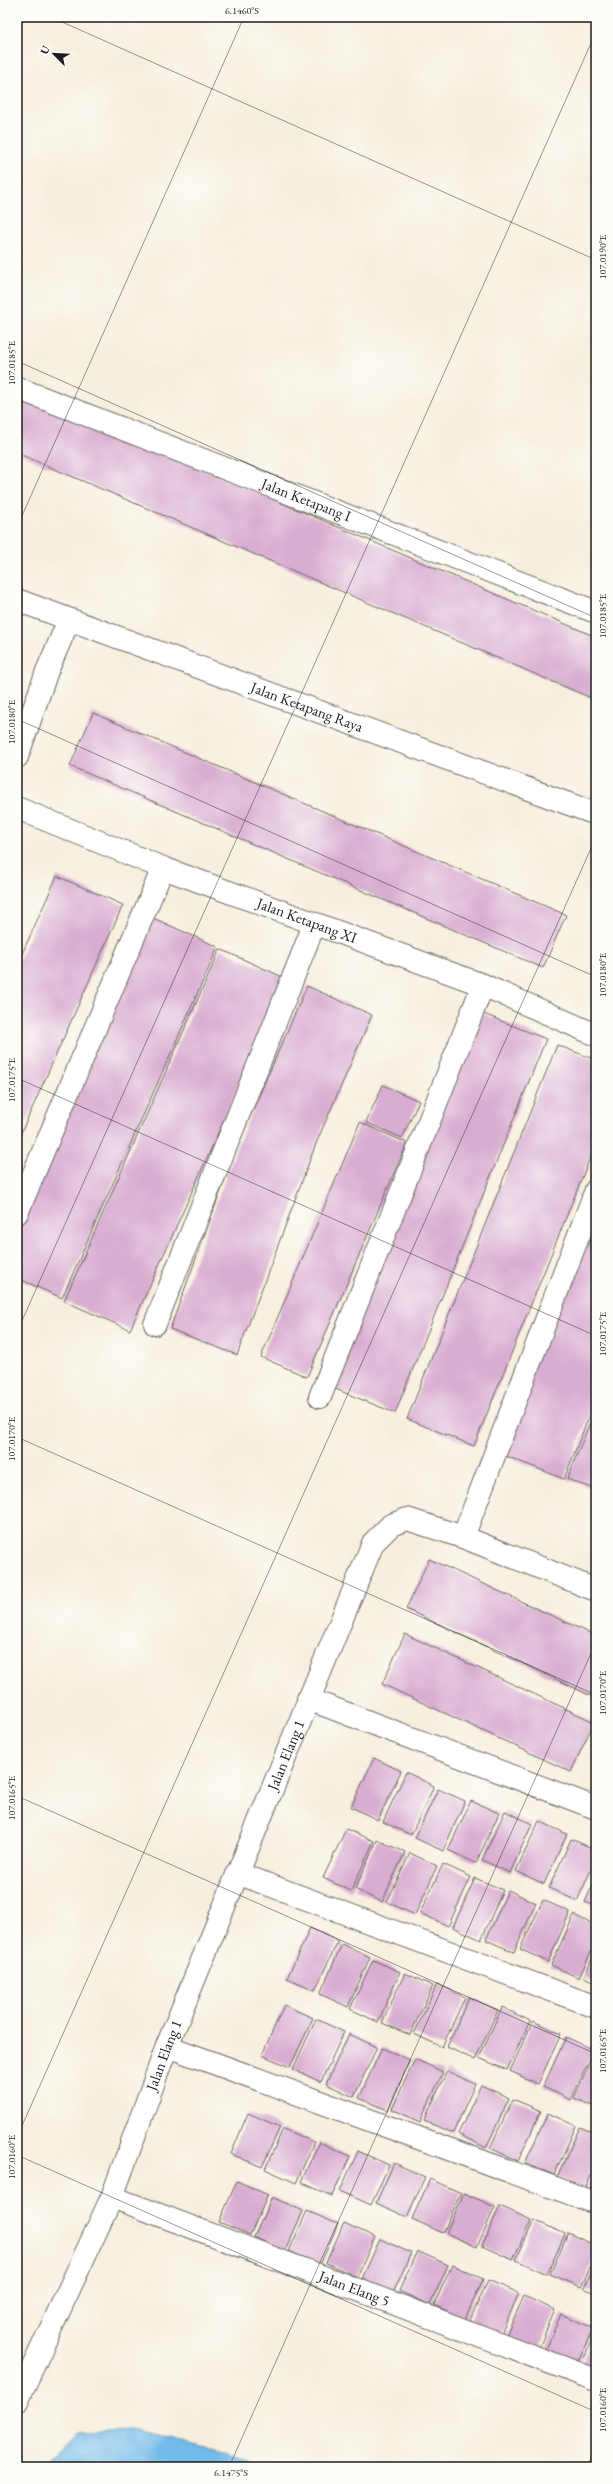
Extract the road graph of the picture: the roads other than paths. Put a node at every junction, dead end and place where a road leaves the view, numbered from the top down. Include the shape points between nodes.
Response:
1 (17, 388) edge
2 (17, 600) edge
3 (596, 612) edge
4 (69, 620) junction
5 (17, 757) edge
6 (17, 808) edge
7 (596, 814) edge
8 (163, 868) junction
9 (314, 925) junction
10 (483, 985) junction
11 (596, 1035) edge
12 (596, 1190) edge
13 (17, 1213) edge
14 (155, 1324) dead end
15 (320, 1397) dead end
16 (463, 1537) junction
17 (596, 1590) edge
18 (308, 1699) junction
19 (596, 1808) edge
20 (237, 1873) junction
21 (596, 2007) edge
22 (167, 2046) junction
23 (112, 2197) junction
24 (596, 2203) edge
25 (596, 2380) edge
26 (17, 2401) edge

1 - 3 street, Jalan Ketapang I
2 - 4 street, Jalan Ketapang Raya
4 - 5 street via 47,671
4 - 7 street, Jalan Ketapang Raya
6 - 8 street, Jalan Ketapang XI
8 - 9 street, Jalan Ketapang XI
8 - 13 street
9 - 10 street, Jalan Ketapang XI
9 - 14 street
10 - 11 street, Jalan Ketapang XI
10 - 15 street
12 - 16 street
16 - 17 street, Jalan Elang 1
16 - 18 street, Jalan Elang 1 via 407,1519 391,1525 373,1543
18 - 19 street
18 - 20 street, Jalan Elang 1
20 - 21 street
20 - 22 street, Jalan Elang 1
22 - 23 street, Jalan Elang 1
22 - 24 street
23 - 25 street, Jalan Elang 5
23 - 26 street, Jalan Elang 1

